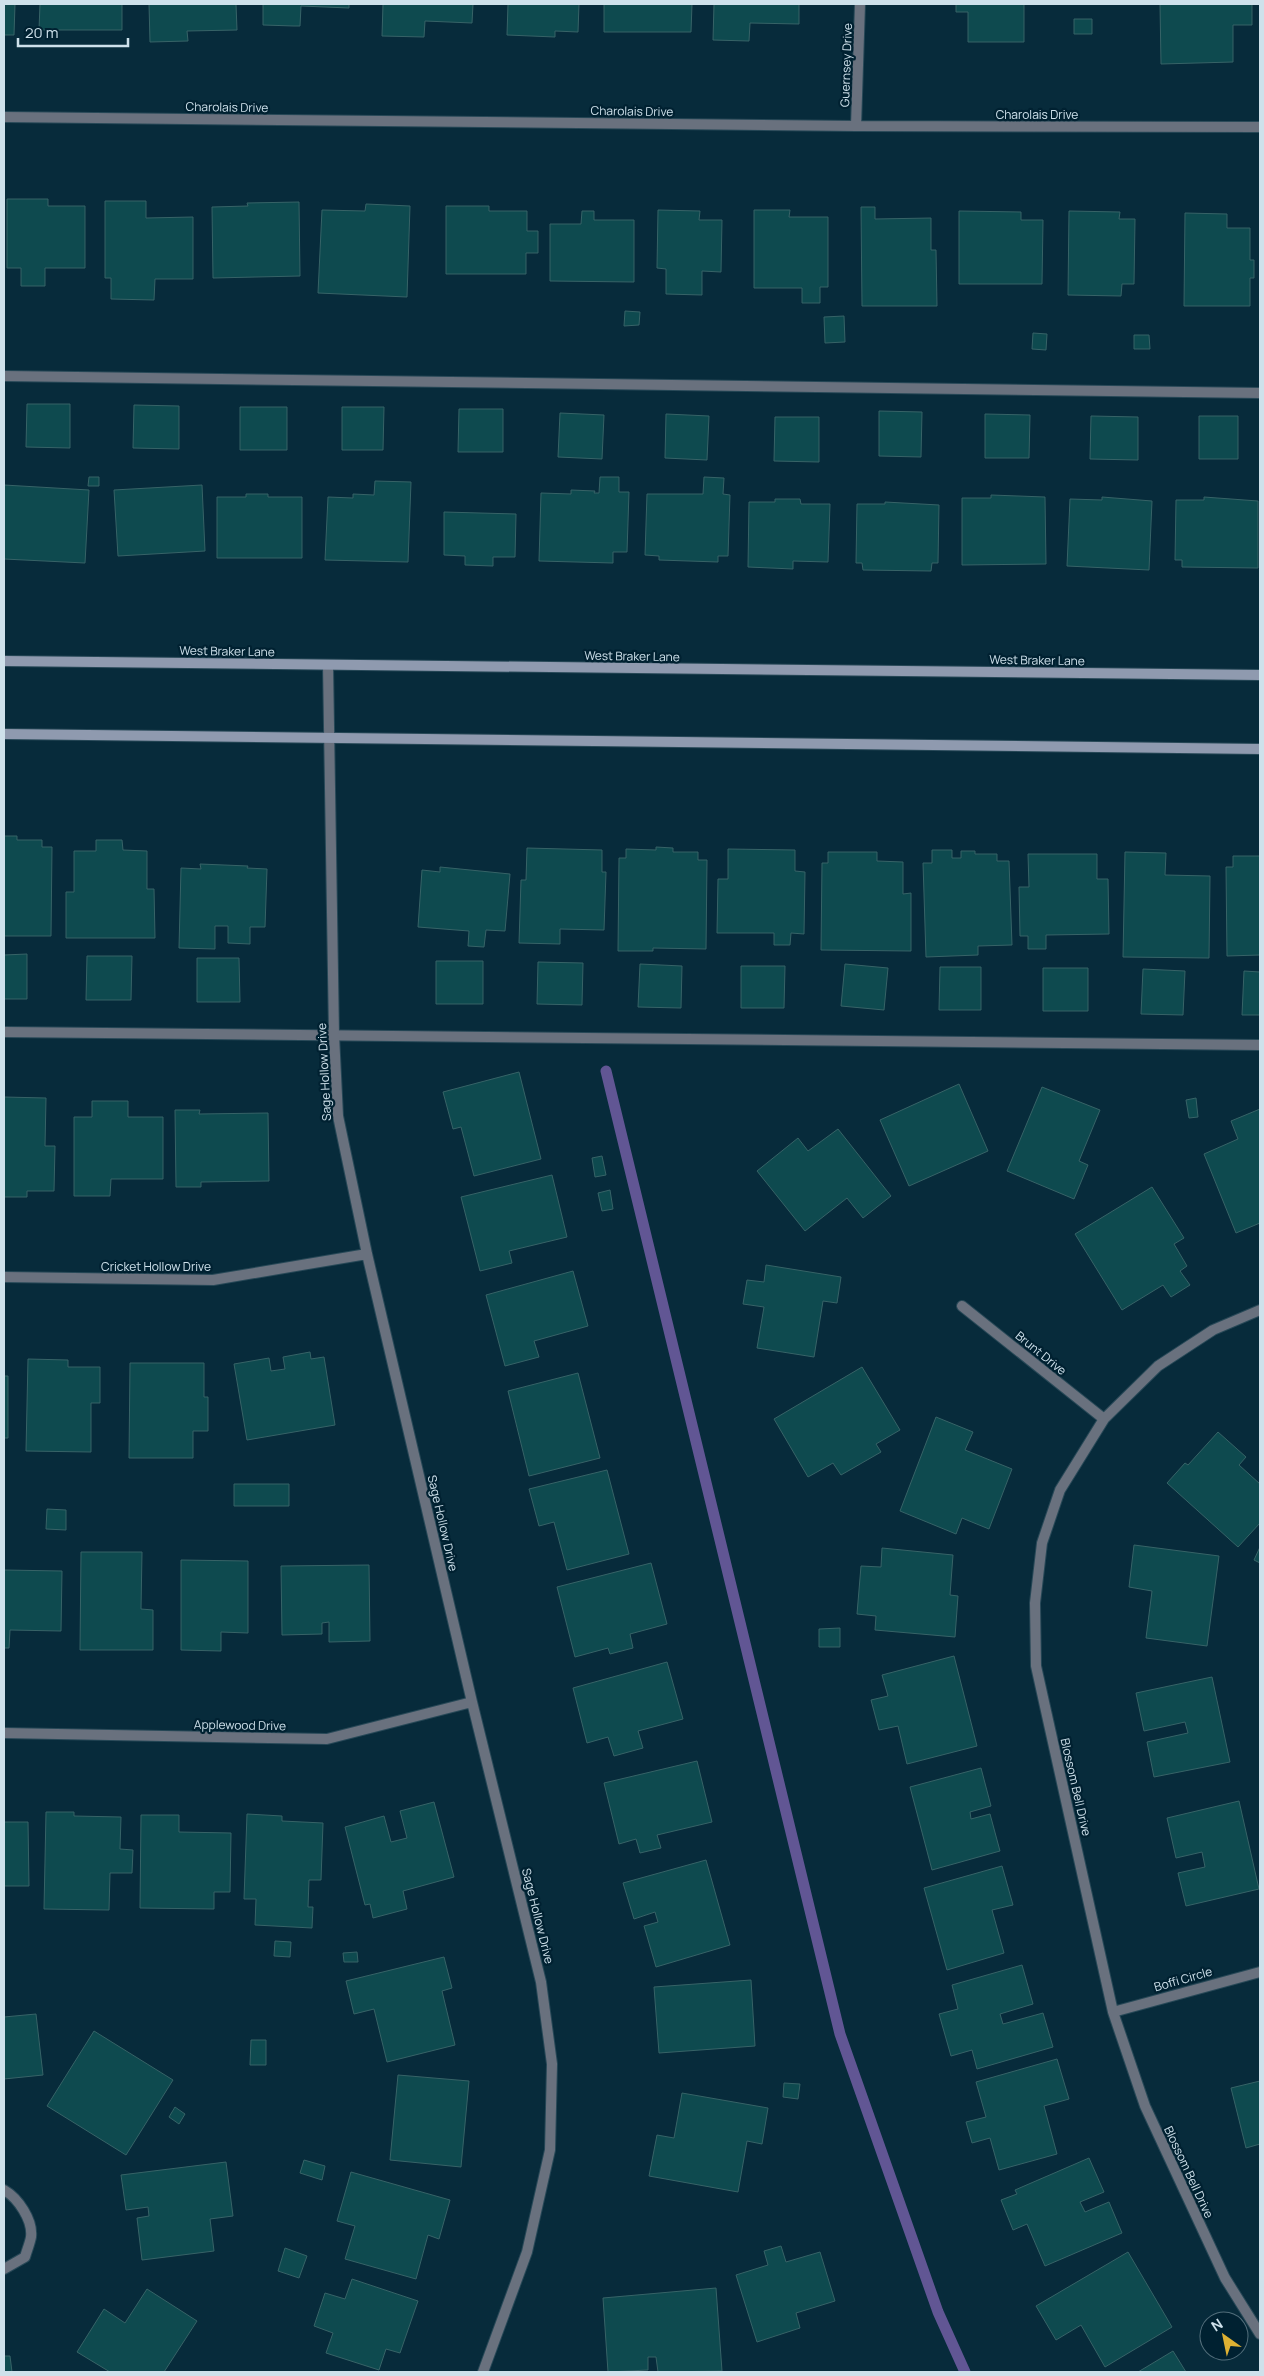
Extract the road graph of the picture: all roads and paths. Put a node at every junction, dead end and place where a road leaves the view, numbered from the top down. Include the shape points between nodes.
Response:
1 (860, 4) edge
2 (4, 117) edge
3 (856, 126) junction
4 (1260, 127) edge
5 (4, 376) edge
6 (1260, 393) edge
7 (4, 660) edge
8 (328, 665) junction
9 (1260, 675) edge
10 (4, 734) edge
11 (329, 737) junction
12 (1260, 748) edge
13 (4, 1032) edge
14 (334, 1035) junction
15 (1260, 1045) edge
16 (367, 1254) junction
17 (4, 1277) edge
18 (962, 1306) dead end
19 (1260, 1310) edge
20 (1104, 1419) junction
21 (472, 1702) junction
22 (4, 1734) edge
23 (1260, 1972) edge
24 (1113, 2012) junction
25 (4, 2190) edge
26 (4, 2269) edge
27 (1260, 2334) edge
28 (483, 2372) edge

1 - 3 street, Guernsey Drive
2 - 3 street, Charolais Drive
3 - 4 street, Charolais Drive
5 - 6 street
7 - 8 main road, West Braker Lane
8 - 9 main road, West Braker Lane
8 - 11 street, Sage Hollow Drive
10 - 11 main road
11 - 12 main road
11 - 14 street, Sage Hollow Drive
13 - 14 street
14 - 15 street
14 - 16 street, Sage Hollow Drive via 338,1116
16 - 17 street, Cricket Hollow Drive via 213,1280
16 - 21 street, Sage Hollow Drive
18 - 20 street, Brunt Drive
19 - 20 street, Blossom Bell Drive via 1214,1330 1158,1366
20 - 24 street, Blossom Bell Drive via 1060,1490 1042,1543 1035,1603 1036,1666
21 - 22 street, Applewood Drive via 327,1739
21 - 28 street, Sage Hollow Drive via 541,1982 552,2064 550,2150 528,2252
23 - 24 street, Boffi Circle
24 - 27 street, Blossom Bell Drive via 1145,2106 1225,2278
25 - 26 street via 12,2195 26,2214 31,2235 26,2256

